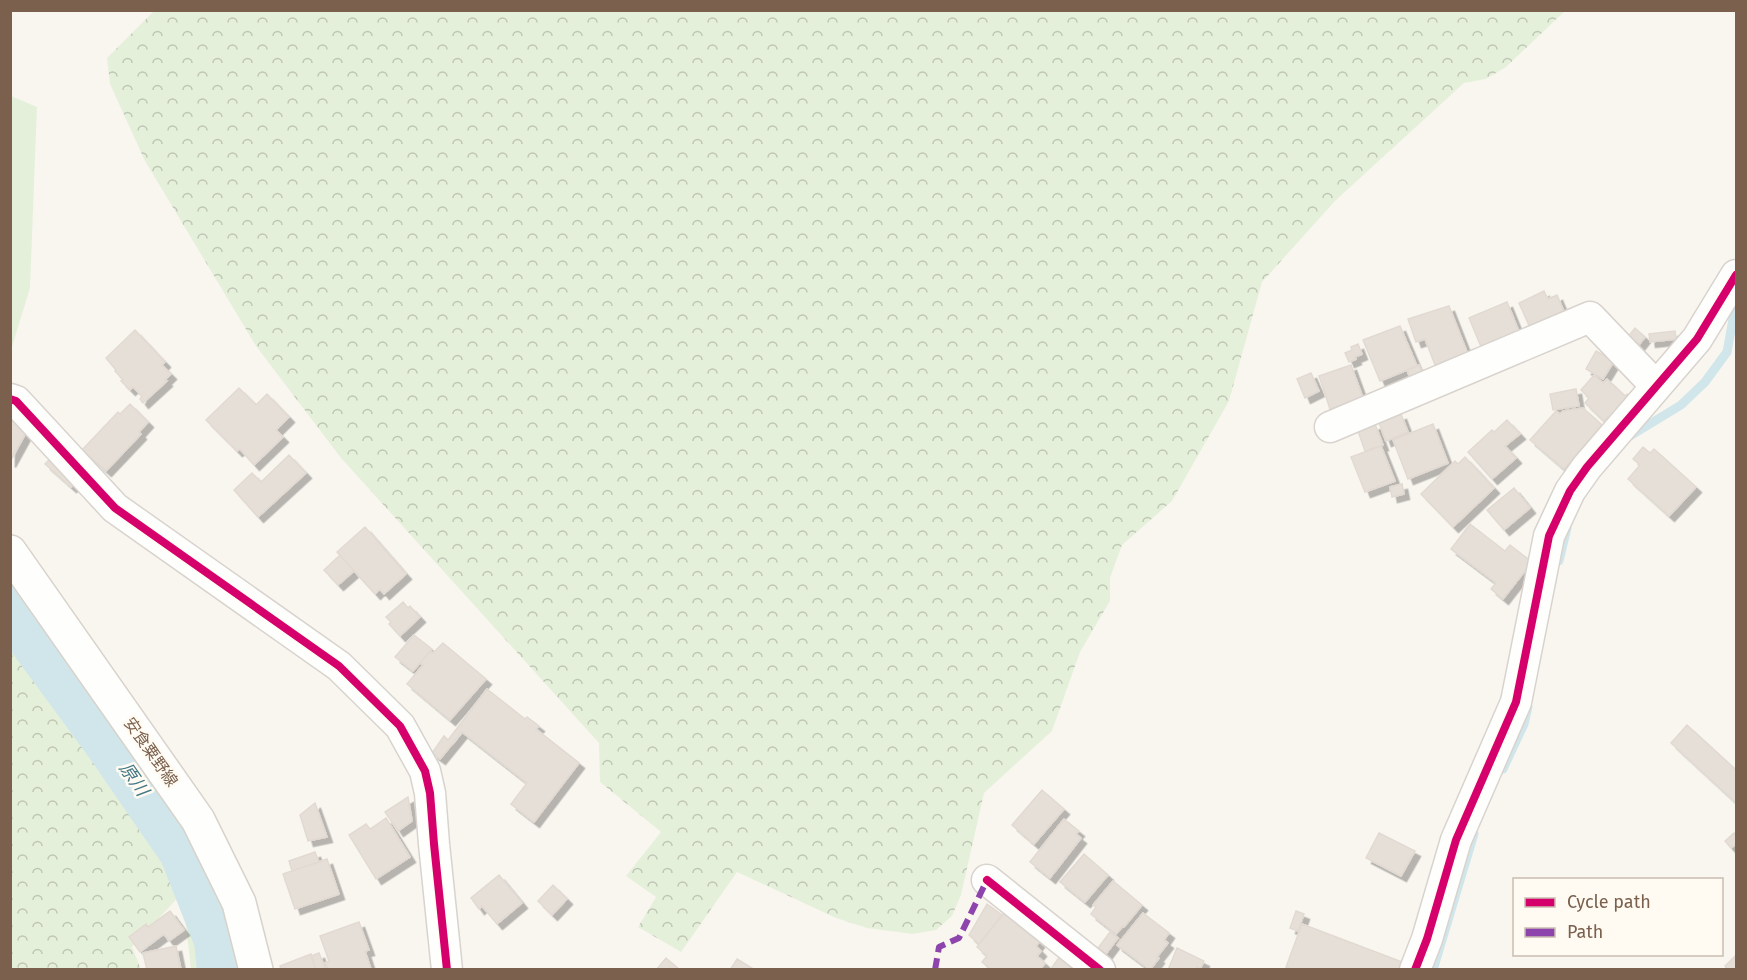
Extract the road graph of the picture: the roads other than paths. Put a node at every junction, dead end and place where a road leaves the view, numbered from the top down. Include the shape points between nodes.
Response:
1 (1737, 275) edge
2 (1656, 386) junction
3 (10, 399) edge
4 (1330, 427) dead end
5 (10, 552) edge
6 (987, 880) dead end
7 (256, 969) edge
8 (447, 969) edge
9 (1100, 969) edge
10 (1415, 969) edge

1 - 2 street via 1697,339
2 - 4 street via 1590,317
2 - 10 street via 1587,467 1570,491 1549,536 1516,702 1455,840
3 - 8 street via 115,508 339,666 400,726 425,771 430,793
5 - 7 main road, 安食粟野線 via 198,820 239,903
6 - 9 street

